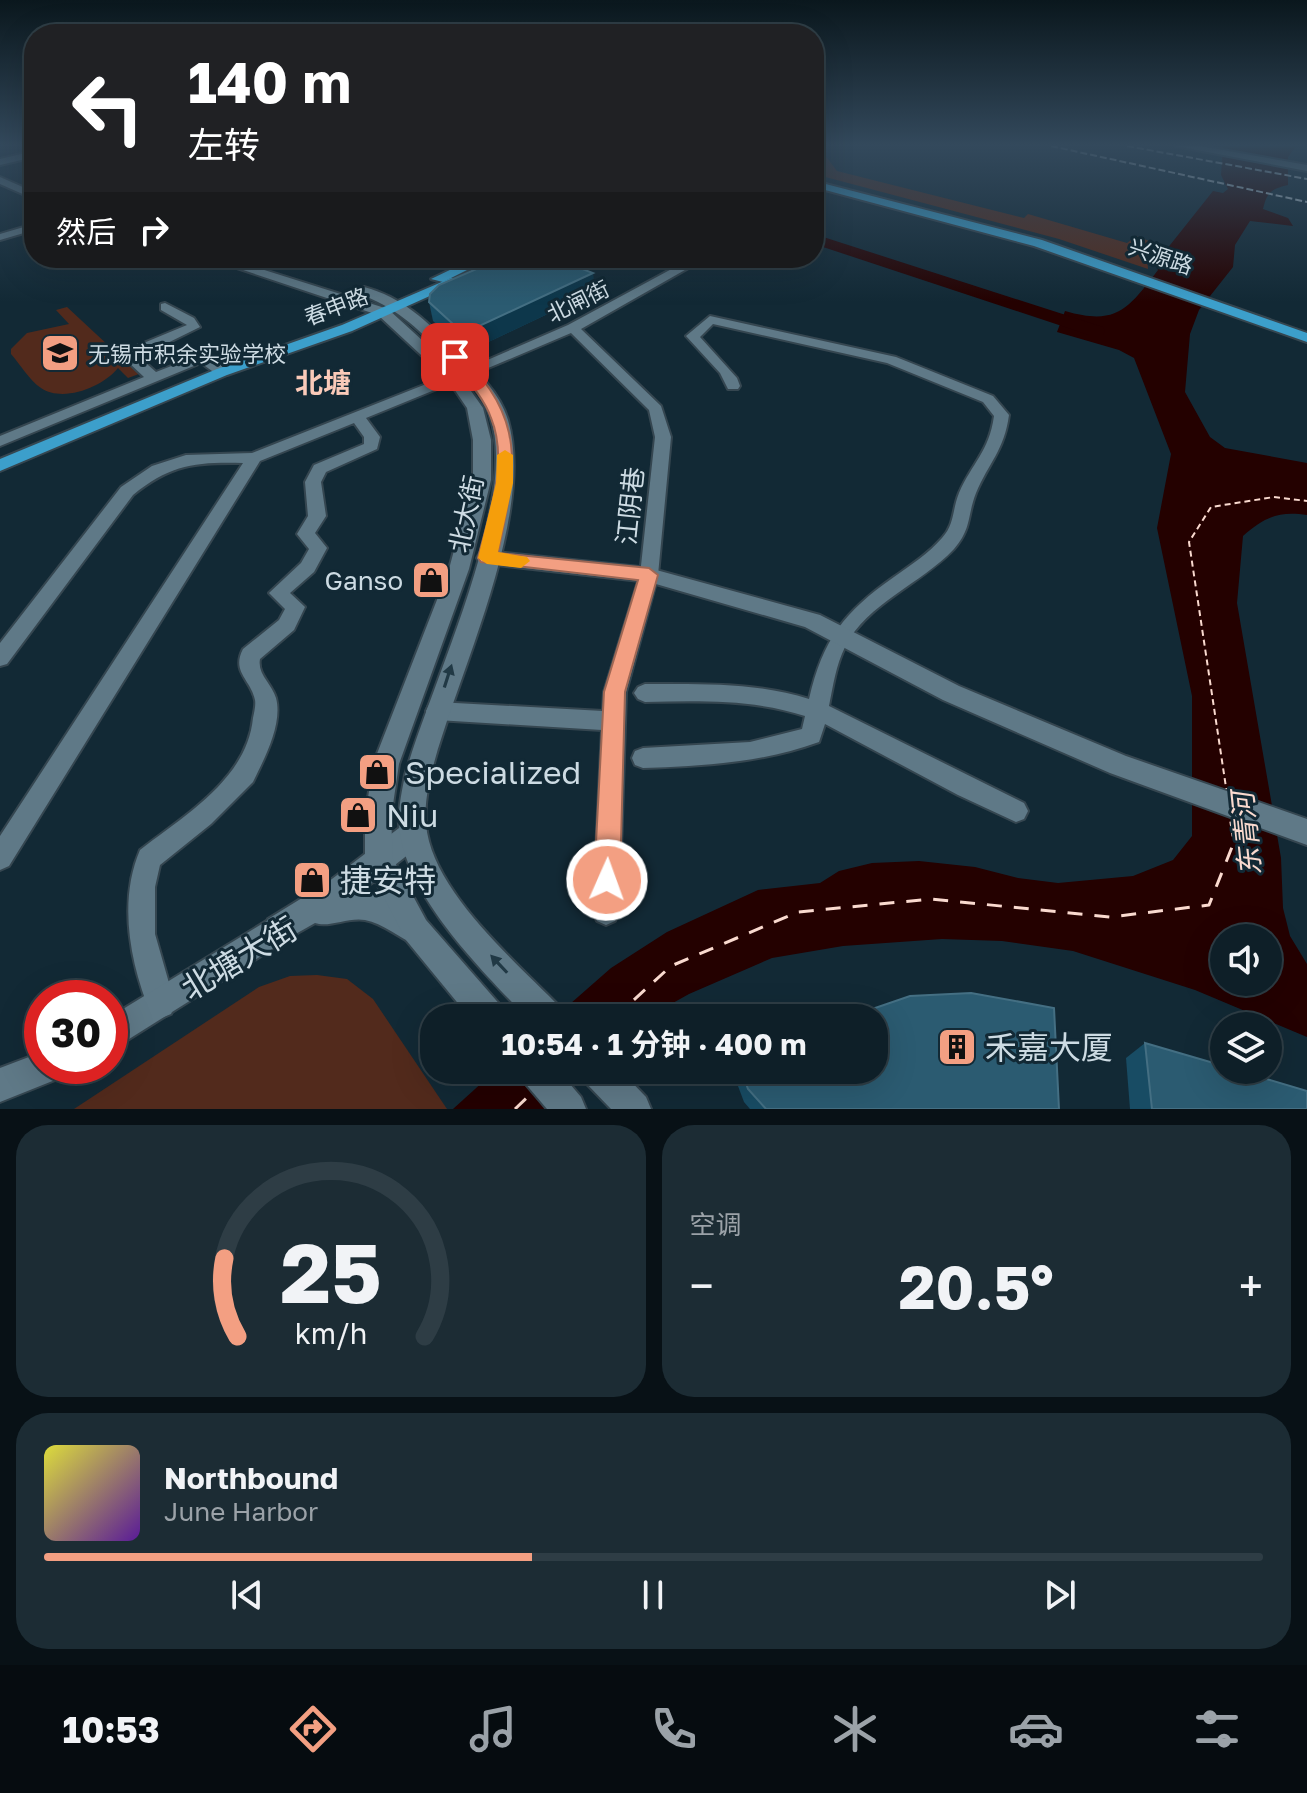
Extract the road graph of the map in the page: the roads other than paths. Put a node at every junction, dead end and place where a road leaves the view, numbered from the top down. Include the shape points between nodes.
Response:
1 (869, 198) edge
2 (24, 230) edge
3 (0, 237) edge
4 (249, 268) edge
5 (282, 268) edge
6 (475, 268) edge
7 (682, 268) edge
8 (387, 306) junction
9 (165, 307) dead end
10 (1242, 311) junction
11 (1307, 327) edge
12 (573, 328) junction
13 (1307, 338) edge
14 (217, 368) junction
15 (461, 374) junction
16 (154, 378) junction
17 (733, 386) dead end
18 (358, 417) junction
19 (0, 441) edge
20 (0, 456) edge
21 (254, 458) junction
22 (0, 466) edge
23 (487, 558) junction
24 (649, 575) junction
25 (841, 636) junction
26 (0, 658) edge
27 (645, 693) dead end
28 (437, 711) junction
29 (818, 711) junction
30 (612, 721) junction
31 (643, 758) dead end
32 (1016, 811) dead end
33 (1307, 832) edge
34 (413, 834) junction
35 (0, 858) edge
36 (379, 861) junction
37 (606, 912) dead end
38 (278, 929) junction
39 (416, 930) junction
40 (161, 1004) junction
41 (479, 1004) edge
42 (536, 1004) edge
43 (128, 1024) edge
44 (24, 1076) edge
45 (548, 1084) edge
46 (610, 1084) edge
47 (0, 1085) edge
48 (569, 1109) edge
49 (634, 1109) edge

1 - 10 main road, 兴源路 via 983,227
2 - 3 street
4 - 8 main road
5 - 8 main road, 北大街
6 - 8 main road, 春申路
7 - 12 street, 北闸街
8 - 14 main road, 春申路
8 - 15 main road, 北大街
8 - 22 main road, 春申路
9 - 16 street via 194,327 131,357
10 - 11 main road
10 - 13 main road
12 - 15 street, 北闸街
12 - 24 street, 江阴巷 via 656,409 663,437
14 - 16 street via 202,358
14 - 20 main road, 春申路
15 - 18 street, 北闸街
15 - 23 main road, 北大街 via 499,417 505,444 504,483
15 - 36 main road, 北大街 via 482,440 482,480 459,569 386,764 378,818
16 - 19 street
17 - 25 street via 729,372 693,336 710,320 891,360 988,399 1002,415 992,459 967,493 959,532 884,590
18 - 21 street, 北闸街
18 - 40 street via 372,446 320,469 313,482 317,516 306,534 318,548 308,567 278,593 295,607 287,625 250,655 248,667 266,700 263,733 245,775 149,858 142,887 142,934
21 - 26 street via 177,459 142,478
21 - 35 street
23 - 24 main road
28 -> 23 main road, 北大街
24 - 25 main road via 812,621
24 - 30 street, 江阴巷 via 615,692
25 - 29 street
25 - 33 main road via 951,693 1119,765
27 - 29 street via 759,697
28 - 30 street
28 - 34 main road, 北大街 via 416,780
29 - 31 street via 811,735 787,745
29 - 32 street
30 - 37 street, 江阴巷
34 - 36 main road
42 -> 34 main road, 北大街 via 448,909
36 - 38 main road
36 - 39 main road, 北大街
38 - 39 main road, 北塘大街 via 345,902 374,905
38 - 40 main road, 北塘大街
39 - 41 main road
40 - 43 main road, 北塘大街
44 - 47 main road
45 - 48 main road
46 - 49 main road

